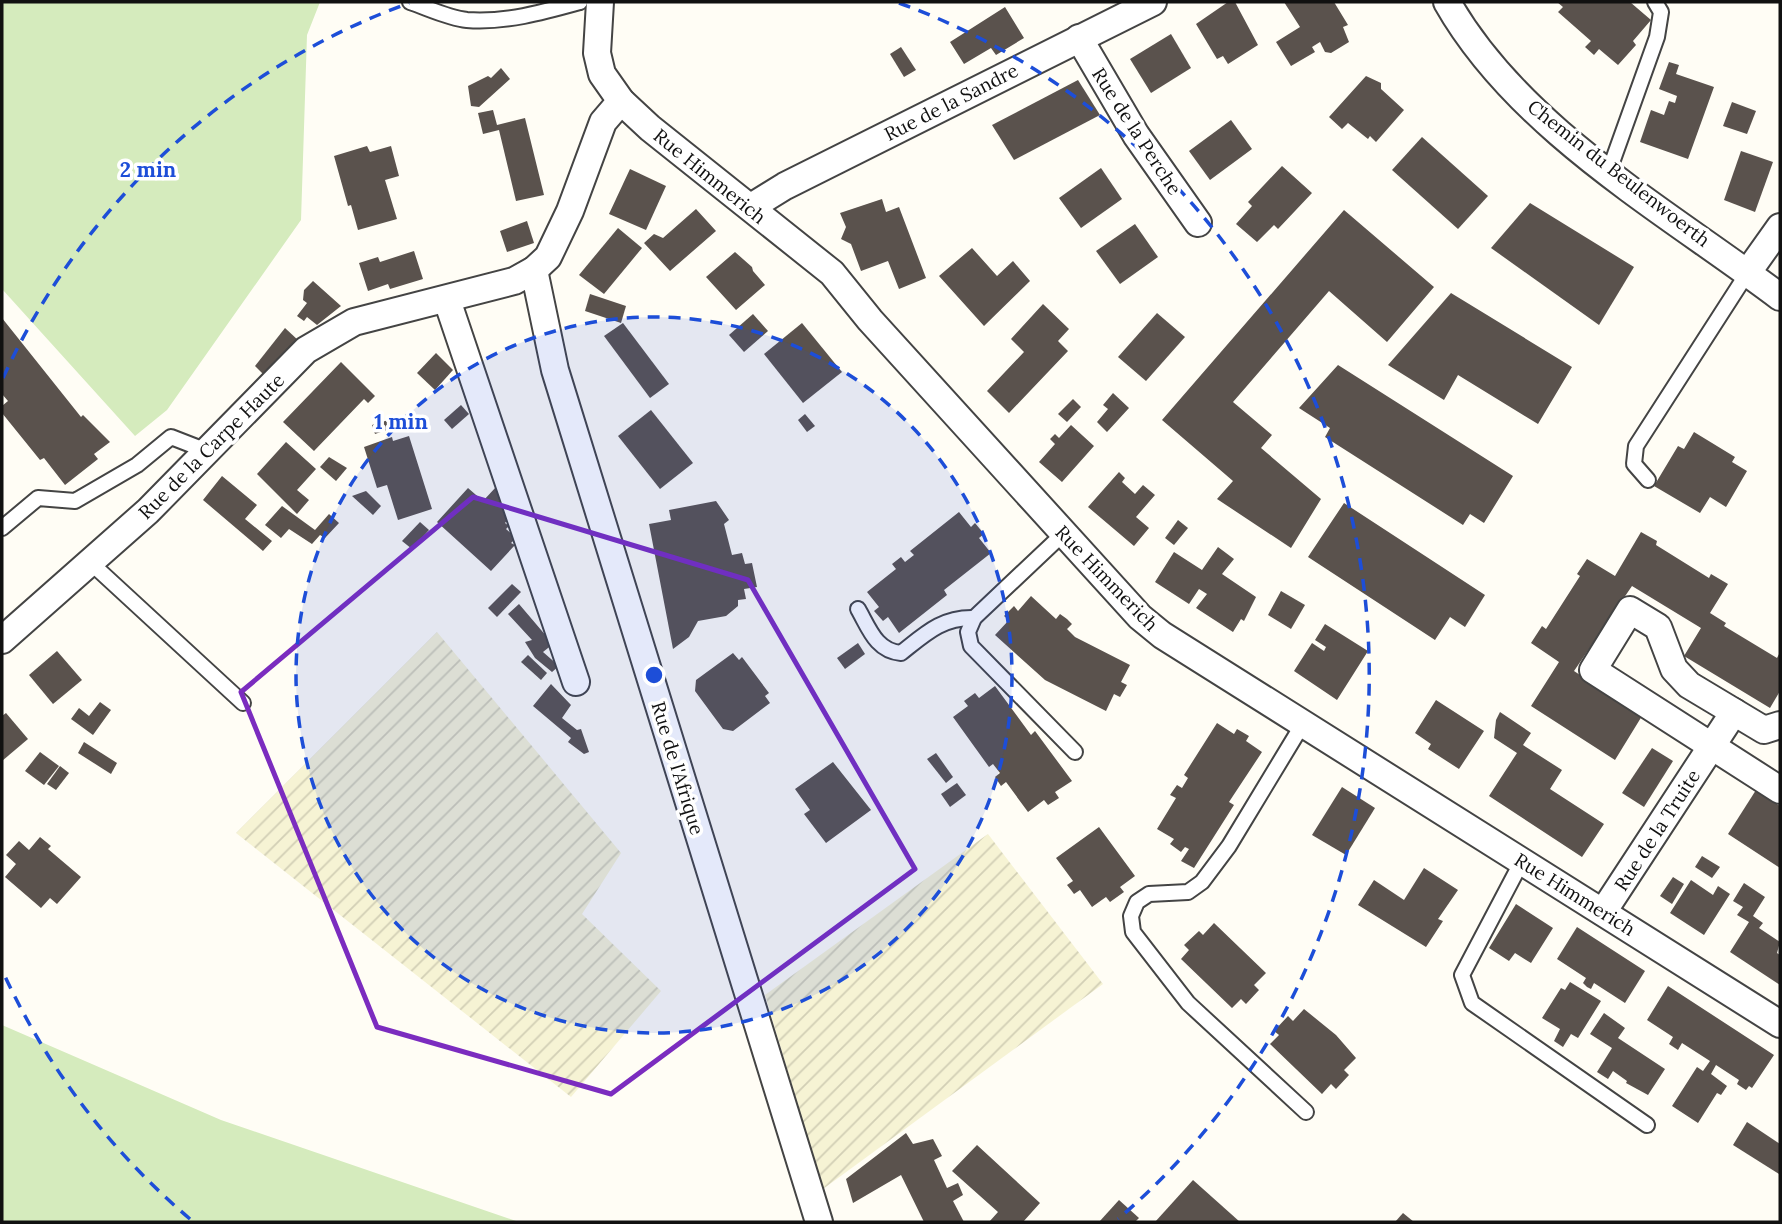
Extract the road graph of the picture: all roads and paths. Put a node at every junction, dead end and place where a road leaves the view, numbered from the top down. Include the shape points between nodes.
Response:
1 (410, 2) edge
2 (580, 2) edge
3 (600, 2) edge
4 (1153, 2) edge
5 (1447, 2) edge
6 (1655, 2) edge
7 (1079, 38) junction
8 (621, 101) junction
9 (1609, 171) junction
10 (751, 207) junction
11 (1198, 223) dead end
12 (1780, 227) edge
13 (534, 270) junction
14 (1748, 272) junction
15 (1780, 297) edge
16 (447, 300) junction
17 (206, 452) junction
18 (1648, 480) dead end
19 (2, 528) edge
20 (1064, 533) junction
21 (90, 562) junction
22 (858, 609) dead end
23 (974, 618) junction
24 (2, 640) edge
25 (576, 682) dead end
26 (243, 703) dead end
27 (1734, 712) junction
28 (1304, 722) junction
29 (1780, 725) edge
30 (1711, 748) junction
31 (1075, 752) dead end
32 (1780, 790) edge
33 (1522, 860) junction
34 (1603, 912) junction
35 (1780, 1024) edge
36 (1306, 1112) dead end
37 (1647, 1125) dead end
38 (819, 1222) edge

1 - 2 lane via 465,20 539,13
3 - 8 street via 597,53 602,74
4 - 7 street, Rue de la Sandre
5 - 9 street, Chemin du Beulenwoerth via 1472,41 1510,85
6 - 9 lane via 1661,12 1657,37
7 - 10 street, Rue de la Sandre
7 - 11 street, Rue de la Perche via 1136,135
8 - 10 street, Rue Himmerich
8 - 13 street, Rue de la Carpe Haute via 603,122 548,257
9 - 14 street, Chemin du Beulenwoerth
10 - 20 street, Rue Himmerich via 832,273
12 - 14 street
13 - 16 street, Rue de la Carpe Haute via 514,281
13 - 38 street, Rue de l'Afrique via 555,370
14 - 15 street, Chemin du Beulenwoerth
14 - 18 lane via 1636,446 1634,464
16 - 17 street, Rue de la Carpe Haute via 354,322 306,350
16 - 25 street
17 - 19 lane via 171,437 138,465 75,501 38,498
17 - 21 street, Rue de la Carpe Haute
20 - 23 lane
20 - 28 street, Rue Himmerich via 1162,635
21 - 24 street, Rue de la Carpe Haute
21 - 26 lane
22 - 23 lane via 876,641 888,652 901,653 933,627 955,618
23 - 31 lane via 968,632 971,646
27 - 29 street, Rue de la Truite via 1765,730
27 - 30 street, Rue de la Truite
27 - 30 street, Rue de la Truite via 1689,685 1674,669 1658,627 1630,610 1593,670
28 - 33 street, Rue Himmerich
28 - 36 lane via 1202,882 1188,892 1149,894 1137,902 1132,916 1133,932 1188,1003
30 - 32 street, Rue de la Truite
30 - 34 street, Rue de la Truite
33 - 34 street, Rue Himmerich
33 - 37 lane via 1462,975 1472,1003
34 - 35 street, Rue Himmerich

